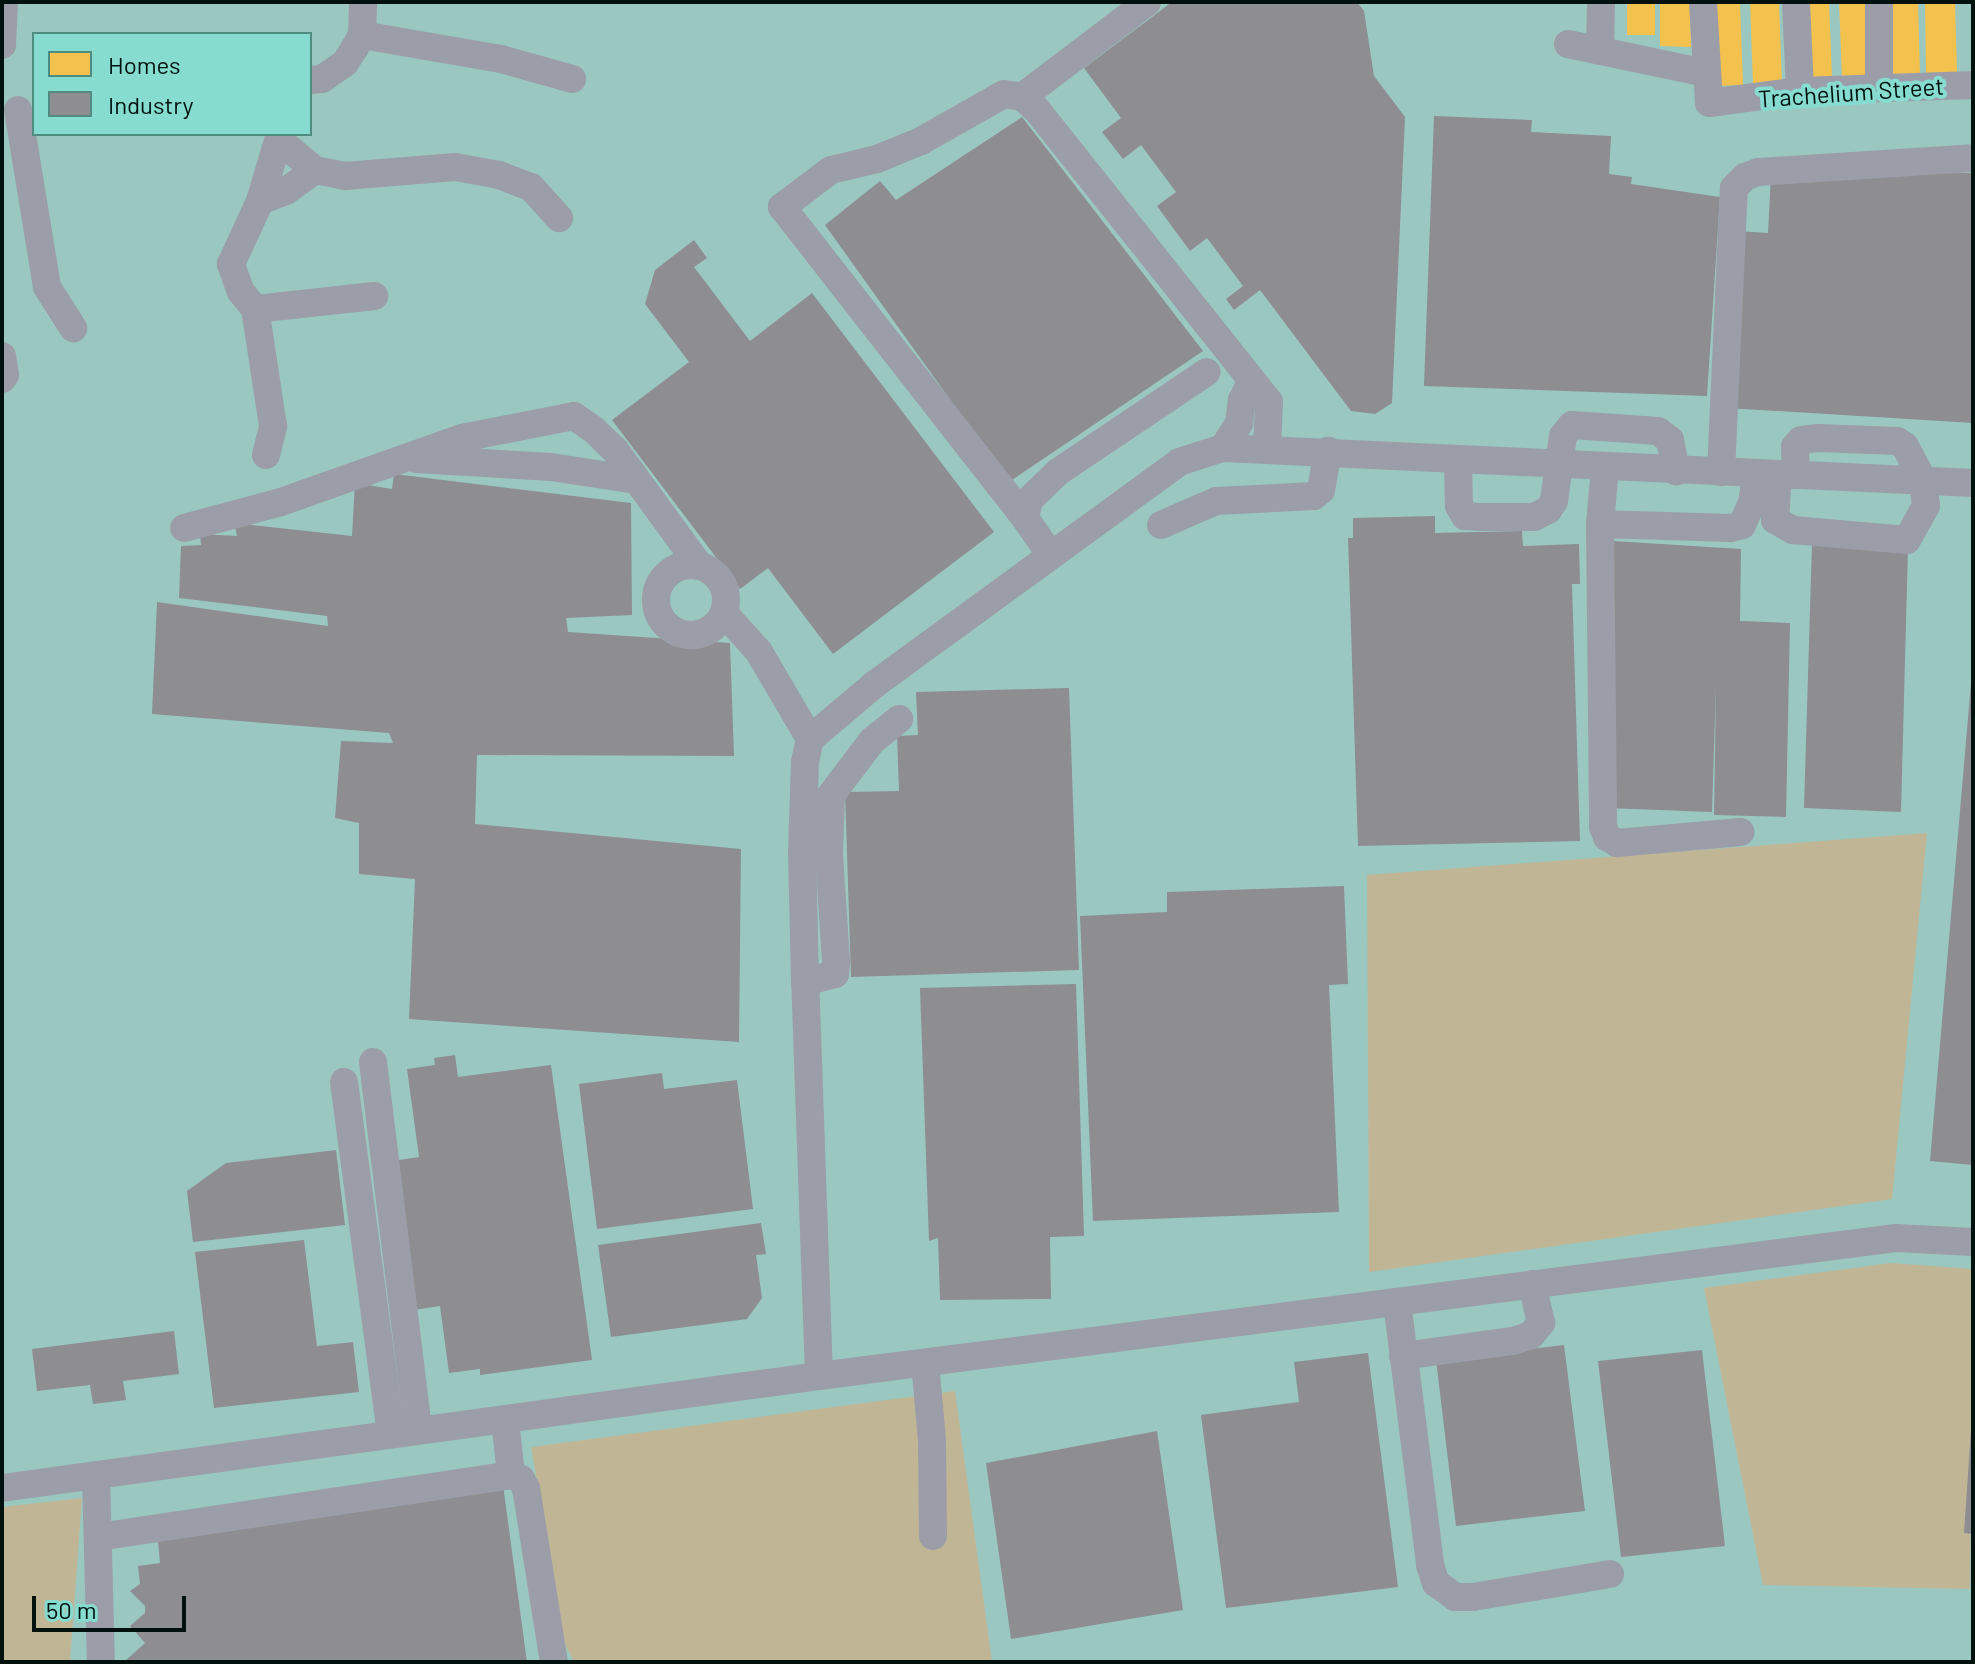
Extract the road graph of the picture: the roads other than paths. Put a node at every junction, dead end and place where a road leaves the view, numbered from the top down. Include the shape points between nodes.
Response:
1 (4, 2) edge
2 (363, 2) edge
3 (1147, 2) edge
4 (1601, 2) edge
5 (1703, 2) edge
6 (1796, 2) edge
7 (1879, 2) edge
8 (362, 35) junction
9 (1568, 44) dead end
10 (2, 45) edge
11 (1600, 51) junction
12 (1706, 73) junction
13 (572, 79) dead end
14 (312, 80) edge
15 (1973, 85) edge
16 (1879, 86) junction
17 (1800, 91) junction
18 (1022, 97) junction
19 (18, 110) edge
20 (280, 138) edge
21 (1973, 158) edge
22 (315, 170) junction
23 (260, 201) junction
24 (559, 218) dead end
25 (374, 296) dead end
26 (255, 309) junction
27 (73, 328) dead end
28 (2, 356) edge
29 (1207, 372) dead end
30 (2, 379) edge
31 (1251, 382) junction
32 (1267, 447) junction
33 (1223, 448) junction
34 (1328, 451) junction
35 (266, 455) dead end
36 (400, 458) junction
37 (1458, 460) junction
38 (1557, 465) junction
39 (1605, 467) junction
40 (1676, 471) junction
41 (1721, 472) junction
42 (1777, 474) junction
43 (636, 480) junction
44 (1923, 480) junction
45 (1973, 483) edge
46 (1025, 518) junction
47 (1600, 524) junction
48 (1161, 525) dead end
49 (184, 528) dead end
50 (1050, 554) junction
51 (699, 565) junction
52 (724, 613) junction
53 (899, 719) dead end
54 (810, 739) junction
55 (1741, 832) dead end
56 (805, 982) junction
57 (373, 1062) dead end
58 (344, 1082) dead end
59 (1973, 1242) edge
60 (1532, 1284) junction
61 (1397, 1302) junction
62 (1403, 1356) junction
63 (925, 1363) junction
64 (819, 1376) junction
65 (505, 1419) junction
66 (404, 1432) junction
67 (96, 1475) junction
68 (511, 1475) junction
69 (2, 1488) edge
70 (933, 1536) dead end
71 (98, 1537) junction
72 (1610, 1574) dead end
73 (101, 1662) edge
74 (554, 1662) edge

1 - 10 street
2 - 8 street
3 - 18 street
4 - 11 street
5 - 12 street
6 - 17 street
7 - 16 street
8 - 13 street via 501,59
8 - 14 street via 345,63
9 - 11 street
11 - 12 street
12 - 17 street, Trachelium Street via 1709,103
15 - 16 street, Trachelium Street
16 - 17 street, Trachelium Street
18 - 31 street
18 - 46 street via 1004,94 921,141 831,170 782,207
19 - 27 street via 47,287
20 - 22 street
20 - 23 street
21 - 41 street via 1758,172 1734,188
22 - 23 street via 286,191
22 - 24 street via 345,176 455,167 499,175 531,187
23 - 26 street via 231,264 241,292
25 - 26 street
26 - 35 street via 273,426
28 - 30 street
29 - 46 street via 1058,472 1029,500
31 - 32 street via 1269,402
31 - 33 street via 1239,423
32 - 33 street
32 - 34 street
33 - 50 street via 1179,462
34 - 37 street
34 - 48 street via 1321,490 1314,496 1216,501
36 - 43 street via 551,467
36 - 43 street via 462,438 574,416 615,450
36 - 49 street via 281,502
37 - 38 street
37 - 38 street via 1459,506 1465,516 1481,517 1534,517 1548,510 1557,487
38 - 39 street
38 - 40 street via 1563,436 1572,425 1645,429 1670,440
39 - 40 street
39 - 47 street
40 - 41 street
41 - 42 street
42 - 44 street
42 - 44 street via 1801,440 1897,441
42 - 44 street via 1775,520 1784,528 1907,540 1926,506
42 - 47 street via 1752,503 1742,525
43 - 51 street
44 - 45 street
46 - 50 street
47 - 55 street via 1607,837 1617,843
50 - 54 street
51 - 52 street via 722,583
51 - 52 street via 679,566 663,578 656,596 660,616 674,630 693,635 712,628
52 - 54 street via 759,652
53 - 56 street via 872,741 831,795 835,974
54 - 56 street via 802,852
56 - 64 street
57 - 66 street
58 - 66 street
59 - 60 street via 1896,1238
60 - 61 street
60 - 62 street via 1541,1323 1531,1335
61 - 62 street
61 - 63 street
62 - 72 street via 1436,1583 1455,1597 1473,1597
63 - 64 street
63 - 70 street
64 - 65 street
65 - 66 street
65 - 68 street
66 - 67 street
67 - 69 street
67 - 71 street
68 - 71 street
68 - 74 street via 526,1488
71 - 73 street

